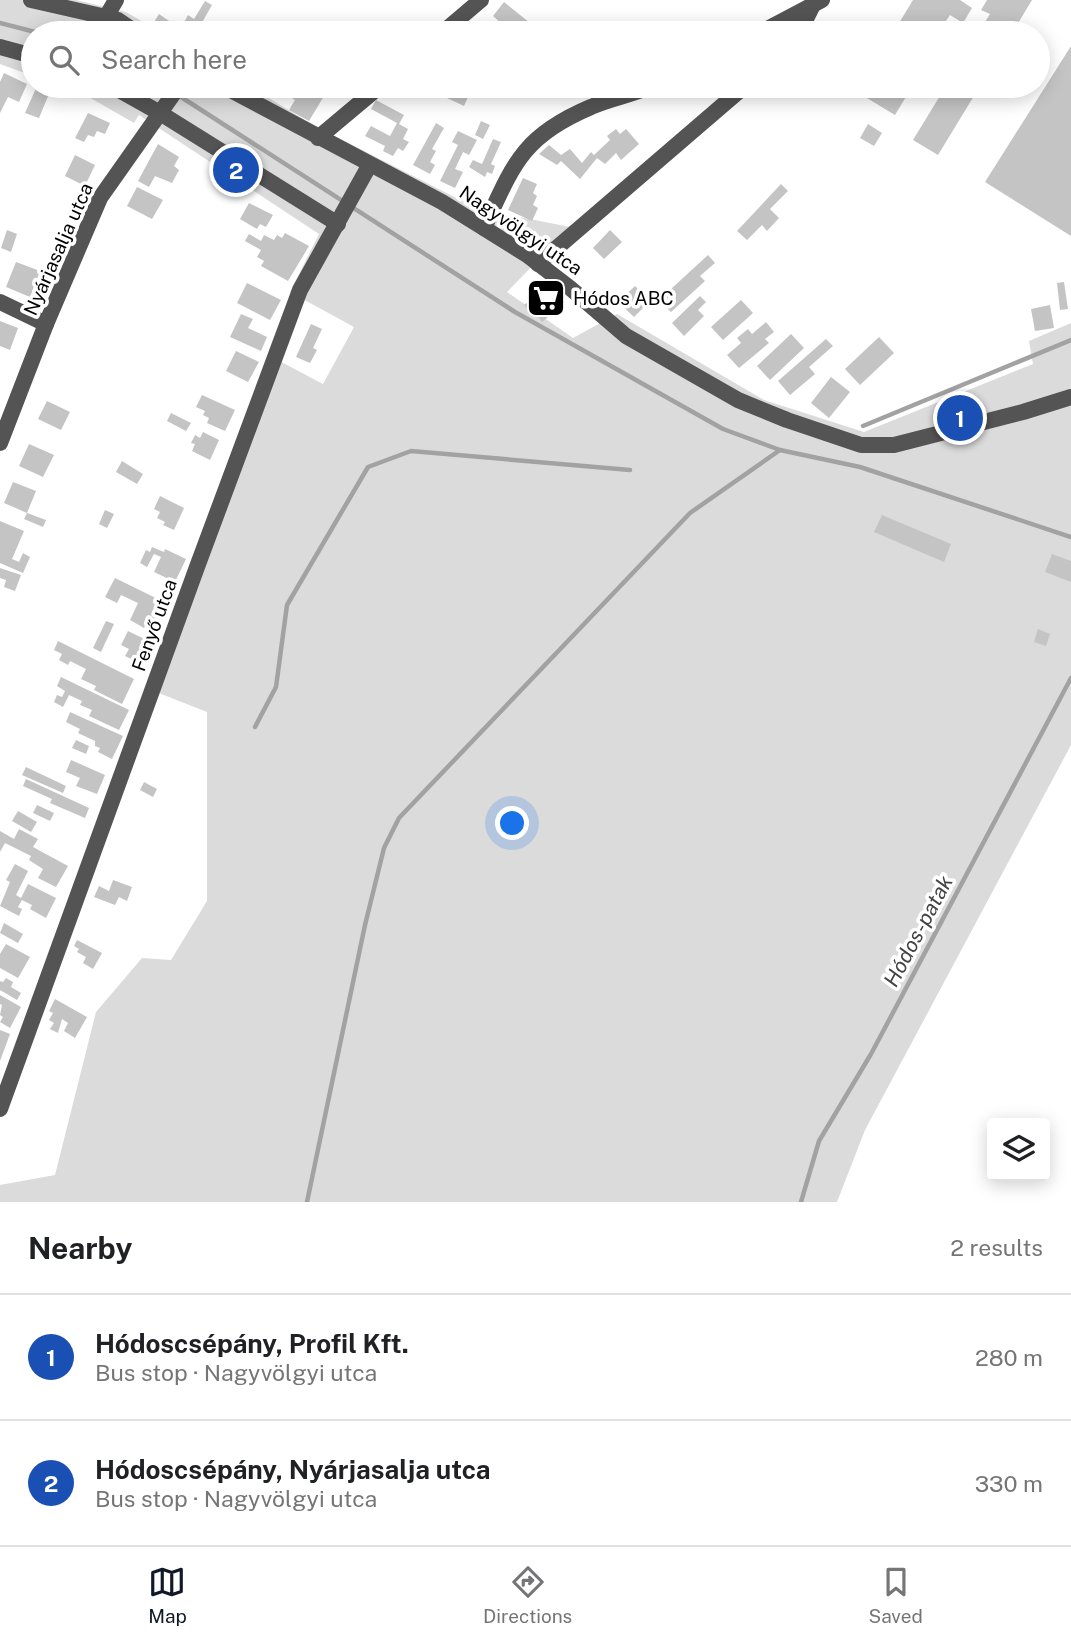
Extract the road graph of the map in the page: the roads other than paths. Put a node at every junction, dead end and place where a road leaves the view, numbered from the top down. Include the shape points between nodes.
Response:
1 (31, 0) edge
2 (116, 0) edge
3 (481, 0) edge
4 (818, 3) edge
5 (106, 17) junction
6 (120, 21) edge
7 (456, 21) edge
8 (783, 21) edge
9 (807, 21) edge
10 (0, 47) edge
11 (21, 53) edge
12 (245, 98) edge
13 (366, 98) edge
14 (617, 98) edge
15 (732, 98) edge
16 (169, 99) edge
17 (318, 138) junction
18 (369, 166) junction
19 (346, 211) junction
20 (484, 228) junction
21 (538, 264) junction
22 (0, 302) edge
23 (46, 324) junction
24 (1071, 397) edge
25 (0, 443) edge
26 (0, 1109) edge

1 - 5 street
2 - 5 street
3 - 7 street
4 - 8 street
4 - 9 street
5 - 6 street
10 - 11 street
12 - 17 street, Nagyvölgyi utca
13 - 17 street
14 - 20 street via 546,130 510,171
15 - 21 street
16 - 19 street
16 - 23 street, Nyárjasalja utca via 100,198
17 - 18 street, Nagyvölgyi utca
18 - 19 street, Fenyő utca
18 - 20 street, Nagyvölgyi utca
19 - 26 street, Fenyő utca via 300,290
20 - 21 street, Nagyvölgyi utca
21 - 24 street, Nagyvölgyi utca via 626,336 690,374 750,405 861,445 894,445
22 - 23 street
23 - 25 street, Nyárjasalja utca

